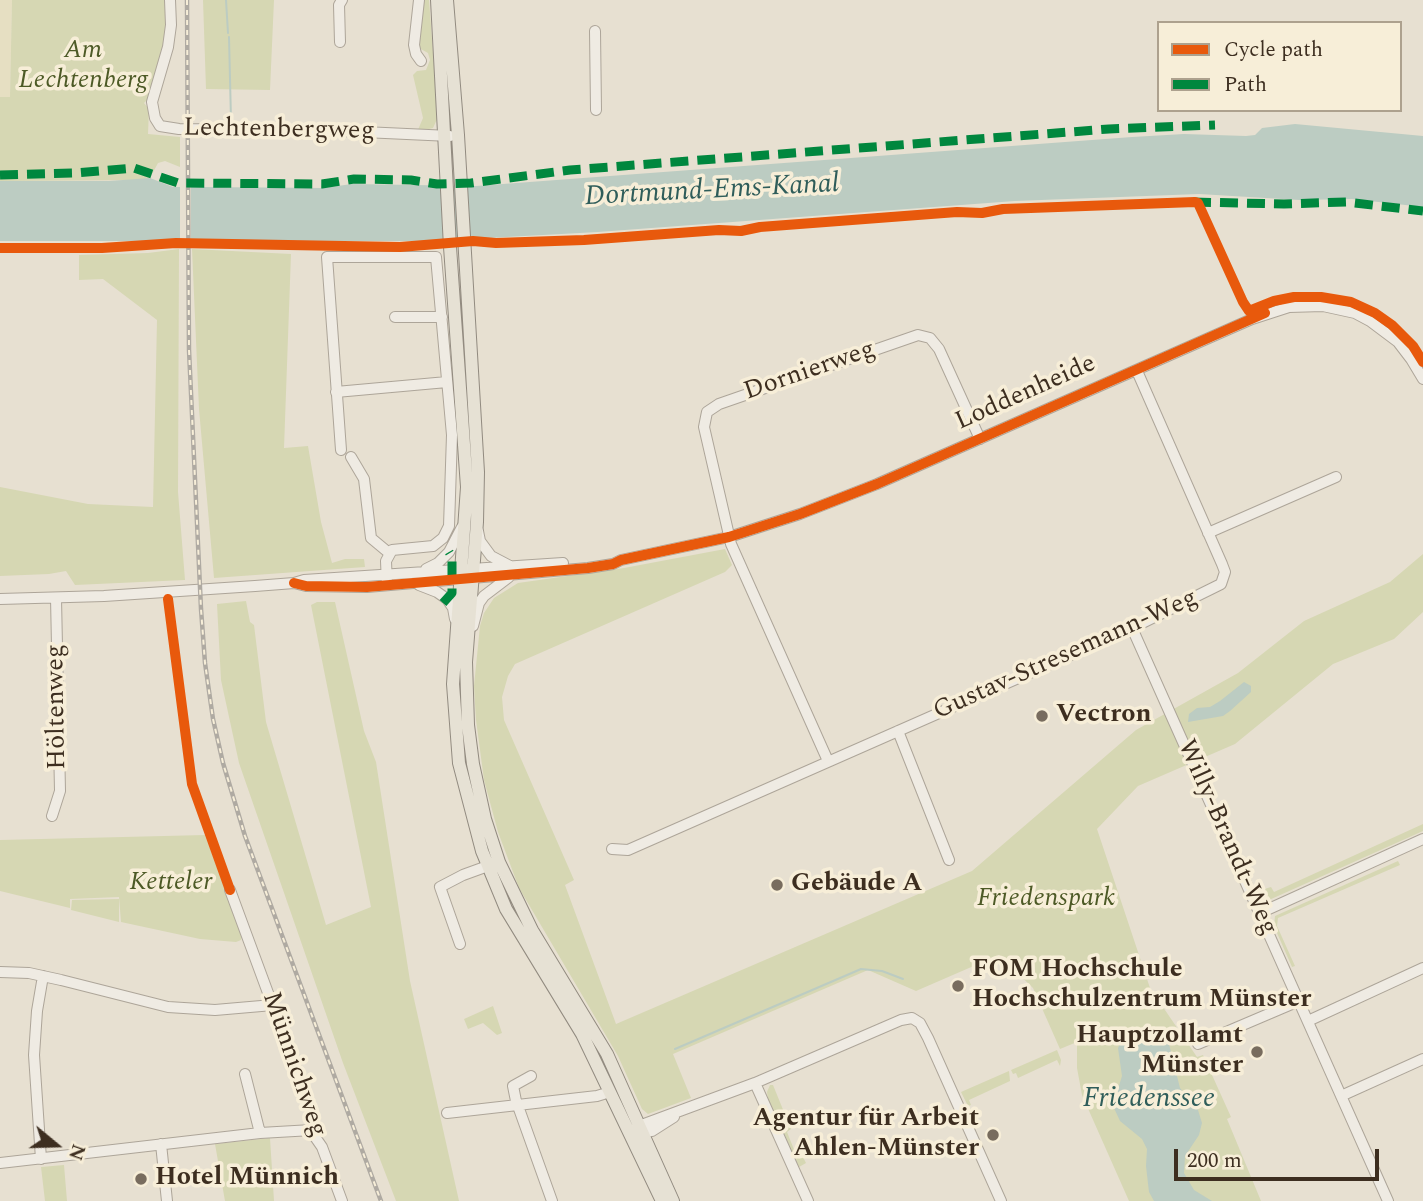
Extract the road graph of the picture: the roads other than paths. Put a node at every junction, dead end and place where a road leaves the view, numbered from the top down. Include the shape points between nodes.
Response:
1 (170, 0) edge
2 (342, 0) edge
3 (419, 0) edge
4 (437, 0) edge
5 (447, 0) edge
6 (595, 31) dead end
7 (340, 42) dead end
8 (421, 61) dead end
9 (596, 110) dead end
10 (458, 135) junction
11 (445, 136) junction
12 (395, 317) dead end
13 (442, 317) junction
14 (1137, 371) junction
15 (1423, 379) edge
16 (447, 382) junction
17 (336, 392) junction
18 (979, 439) junction
19 (341, 450) dead end
20 (351, 457) dead end
21 (1336, 477) dead end
22 (466, 512) junction
23 (477, 522) junction
24 (1208, 533) junction
25 (729, 537) junction
26 (389, 553) junction
27 (512, 571) junction
28 (466, 574) junction
29 (415, 578) junction
30 (387, 580) junction
31 (56, 598) junction
32 (0, 599) edge
33 (456, 622) junction
34 (1132, 628) junction
35 (466, 662) junction
36 (898, 731) junction
37 (828, 761) junction
38 (52, 816) dead end
39 (1423, 839) edge
40 (612, 849) dead end
41 (949, 860) dead end
42 (493, 864) junction
43 (230, 890) dead end
44 (1260, 913) junction
45 (460, 944) dead end
46 (1423, 968) edge
47 (0, 972) edge
48 (43, 976) junction
49 (1299, 1001) junction
50 (273, 1005) junction
51 (1308, 1021) junction
52 (1198, 1044) dead end
53 (1423, 1059) edge
54 (245, 1074) dead end
55 (531, 1076) dead end
56 (755, 1083) junction
57 (610, 1092) junction
58 (1341, 1096) junction
59 (518, 1106) junction
60 (447, 1113) dead end
61 (312, 1130) junction
62 (638, 1132) junction
63 (260, 1133) junction
64 (161, 1144) junction
65 (41, 1159) junction
66 (0, 1163) edge
67 (167, 1201) edge
68 (341, 1201) edge
69 (551, 1201) edge
70 (662, 1201) edge
71 (673, 1201) edge
72 (808, 1201) edge
73 (1002, 1201) edge
74 (1388, 1201) edge

1 - 11 street, Lechtenbergweg via 171,25 152,102 160,126
2 - 7 street
3 - 8 street via 414,45
4 - 11 main road
5 - 10 main road
6 - 9 street
10 - 11 street
10 - 23 main road via 477,443
11 - 22 main road
12 - 13 street
13 - 16 street
13 - 17 street via 436,257 327,257
14 - 15 street, Loddenheide via 1265,313 1312,305 1341,309 1378,326 1406,351
14 - 18 street, Loddenheide
14 - 24 street, Gustav-Stresemann-Weg
16 - 17 street
16 - 26 street via 452,445 447,530 433,546 398,548
17 - 19 street
18 - 25 street, Loddenheide via 800,514
18 - 25 street, Dornierweg via 939,349 930,338 918,335 719,404 708,412 704,426
20 - 26 street via 364,479 371,538
21 - 24 street
22 - 28 main road
22 - 29 street via 449,552
23 - 27 street via 482,545
23 - 28 main road
24 - 34 street, Gustav-Stresemann-Weg via 1225,572 1221,584
25 - 27 street, Loddenheide via 588,568
25 - 37 street
26 - 30 street
27 - 28 street, Loddenheide
27 - 35 street via 479,603
28 - 29 street
28 - 33 main road
28 - 35 main road
29 - 30 street
29 - 33 street via 447,599
30 - 31 street
31 - 32 street
31 - 38 street, Höltenweg via 60,791
33 - 42 main road via 453,684 459,763 473,821
34 - 36 street, Gustav-Stresemann-Weg
34 - 44 street, Willy-Brandt-Weg
35 - 42 main road via 470,744
36 - 37 street, Gustav-Stresemann-Weg
36 - 41 street
37 - 40 street, Gustav-Stresemann-Weg via 628,850
39 - 44 street
42 - 45 street via 440,887
42 - 57 main road via 506,909 582,1034
42 - 62 main road via 596,1032
43 - 50 street, Münnichweg
44 - 49 street, Willy-Brandt-Weg
46 - 51 street
47 - 48 street
48 - 50 street via 168,1007 215,1010
48 - 65 street via 34,1055
49 - 51 street, Willy-Brandt-Weg
49 - 52 street
50 - 61 street, Münnichweg via 312,1112
51 - 58 street, Willy-Brandt-Weg
53 - 58 street
54 - 63 street
55 - 59 street via 513,1086
56 - 62 street
56 - 72 street
56 - 73 street via 901,1020 915,1019 928,1038
57 - 59 street
57 - 62 main road
58 - 74 street, Willy-Brandt-Weg
59 - 60 street
59 - 69 street
61 - 63 street
61 - 68 street, Münnichweg
62 - 70 main road
62 - 71 main road
63 - 64 street
64 - 65 street
64 - 67 street
65 - 66 street

